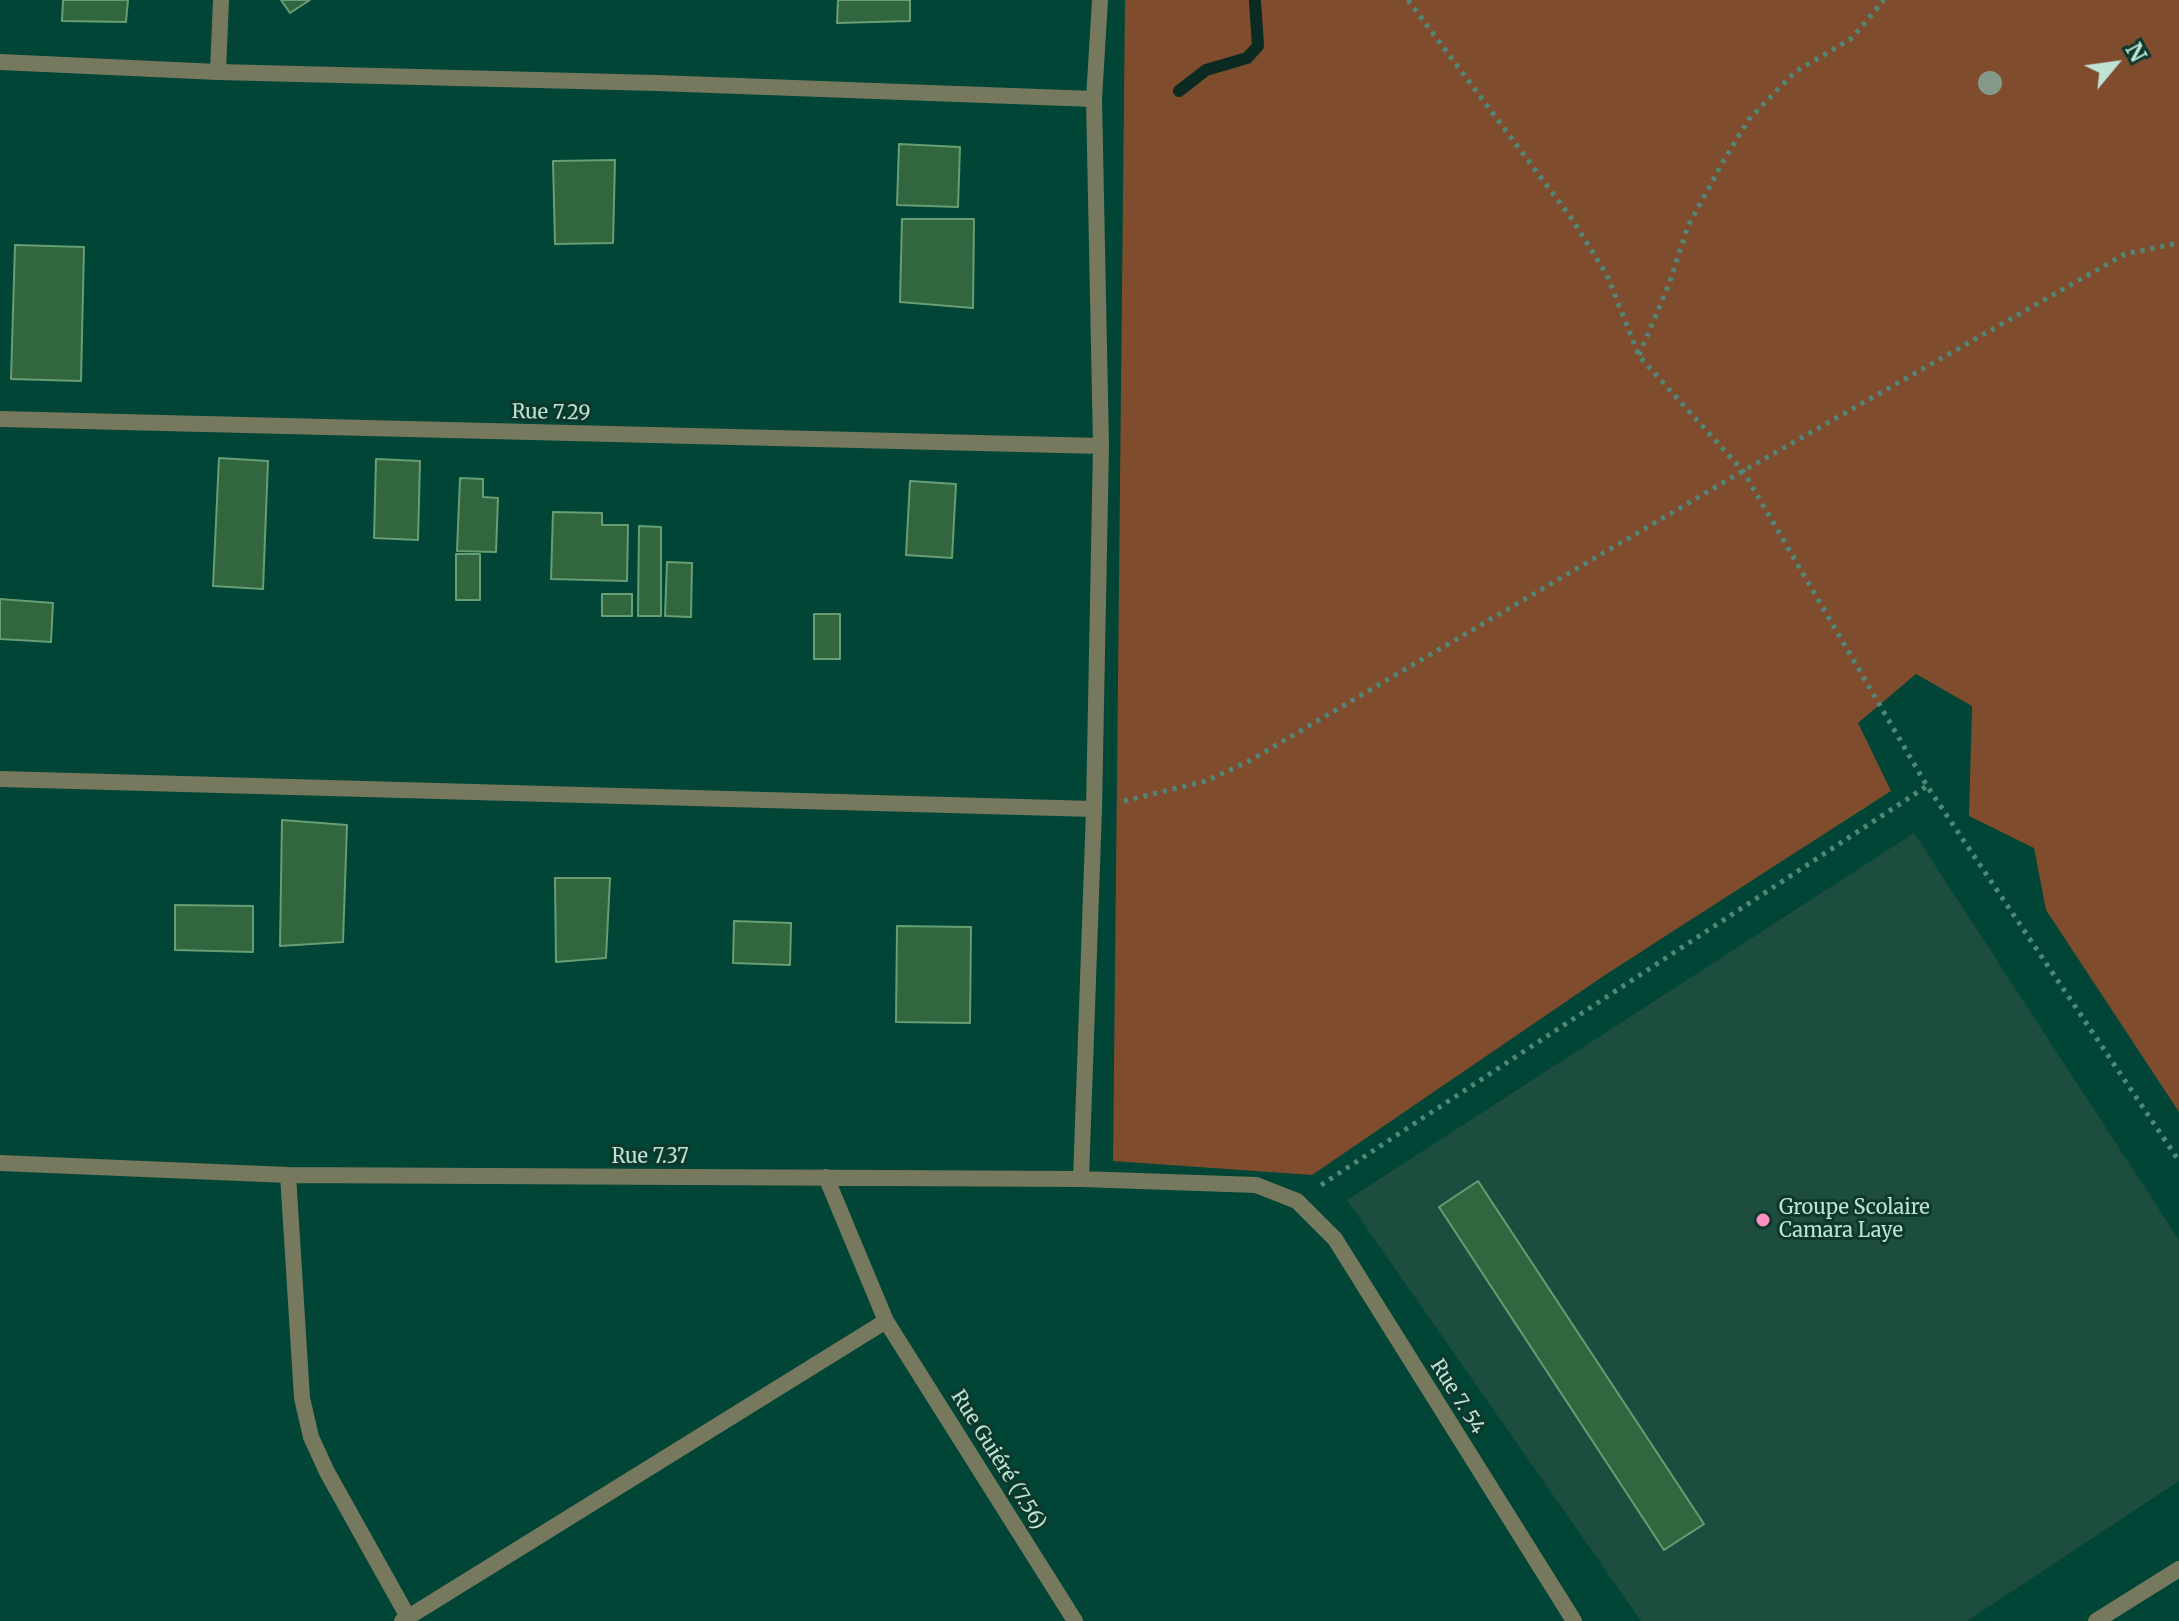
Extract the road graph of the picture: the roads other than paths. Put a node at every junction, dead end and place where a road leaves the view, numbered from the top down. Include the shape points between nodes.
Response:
1 (221, 0) edge
2 (1100, 0) edge
3 (0, 62) edge
4 (218, 72) junction
5 (1094, 99) junction
6 (0, 419) edge
7 (1101, 446) junction
8 (0, 779) edge
9 (1094, 809) junction
10 (0, 1163) edge
11 (288, 1175) junction
12 (826, 1177) junction
13 (1081, 1179) junction
14 (1297, 1201) joint
15 (886, 1321) junction
16 (2179, 1569) edge
17 (405, 1619) edge
18 (1075, 1621) edge
19 (1574, 1621) edge
20 (2096, 1621) edge

1 - 4 street
2 - 5 street
3 - 4 street
4 - 5 street
5 - 7 street
6 - 7 street, Rue 7.29
7 - 9 street
8 - 9 street
9 - 13 street
10 - 11 street, Rue 7.37
11 - 12 street, Rue 7.37
11 - 17 street via 302,1398 311,1437
12 - 13 street, Rue 7.37
12 - 15 street, Rue Guiéré (7.56)
13 - 14 street, Rue 7.37 via 1256,1185
14 - 19 street, Rue 7. 54 via 1335,1239
15 - 17 street
15 - 18 street, Rue Guiéré (7.56)
16 - 20 street

